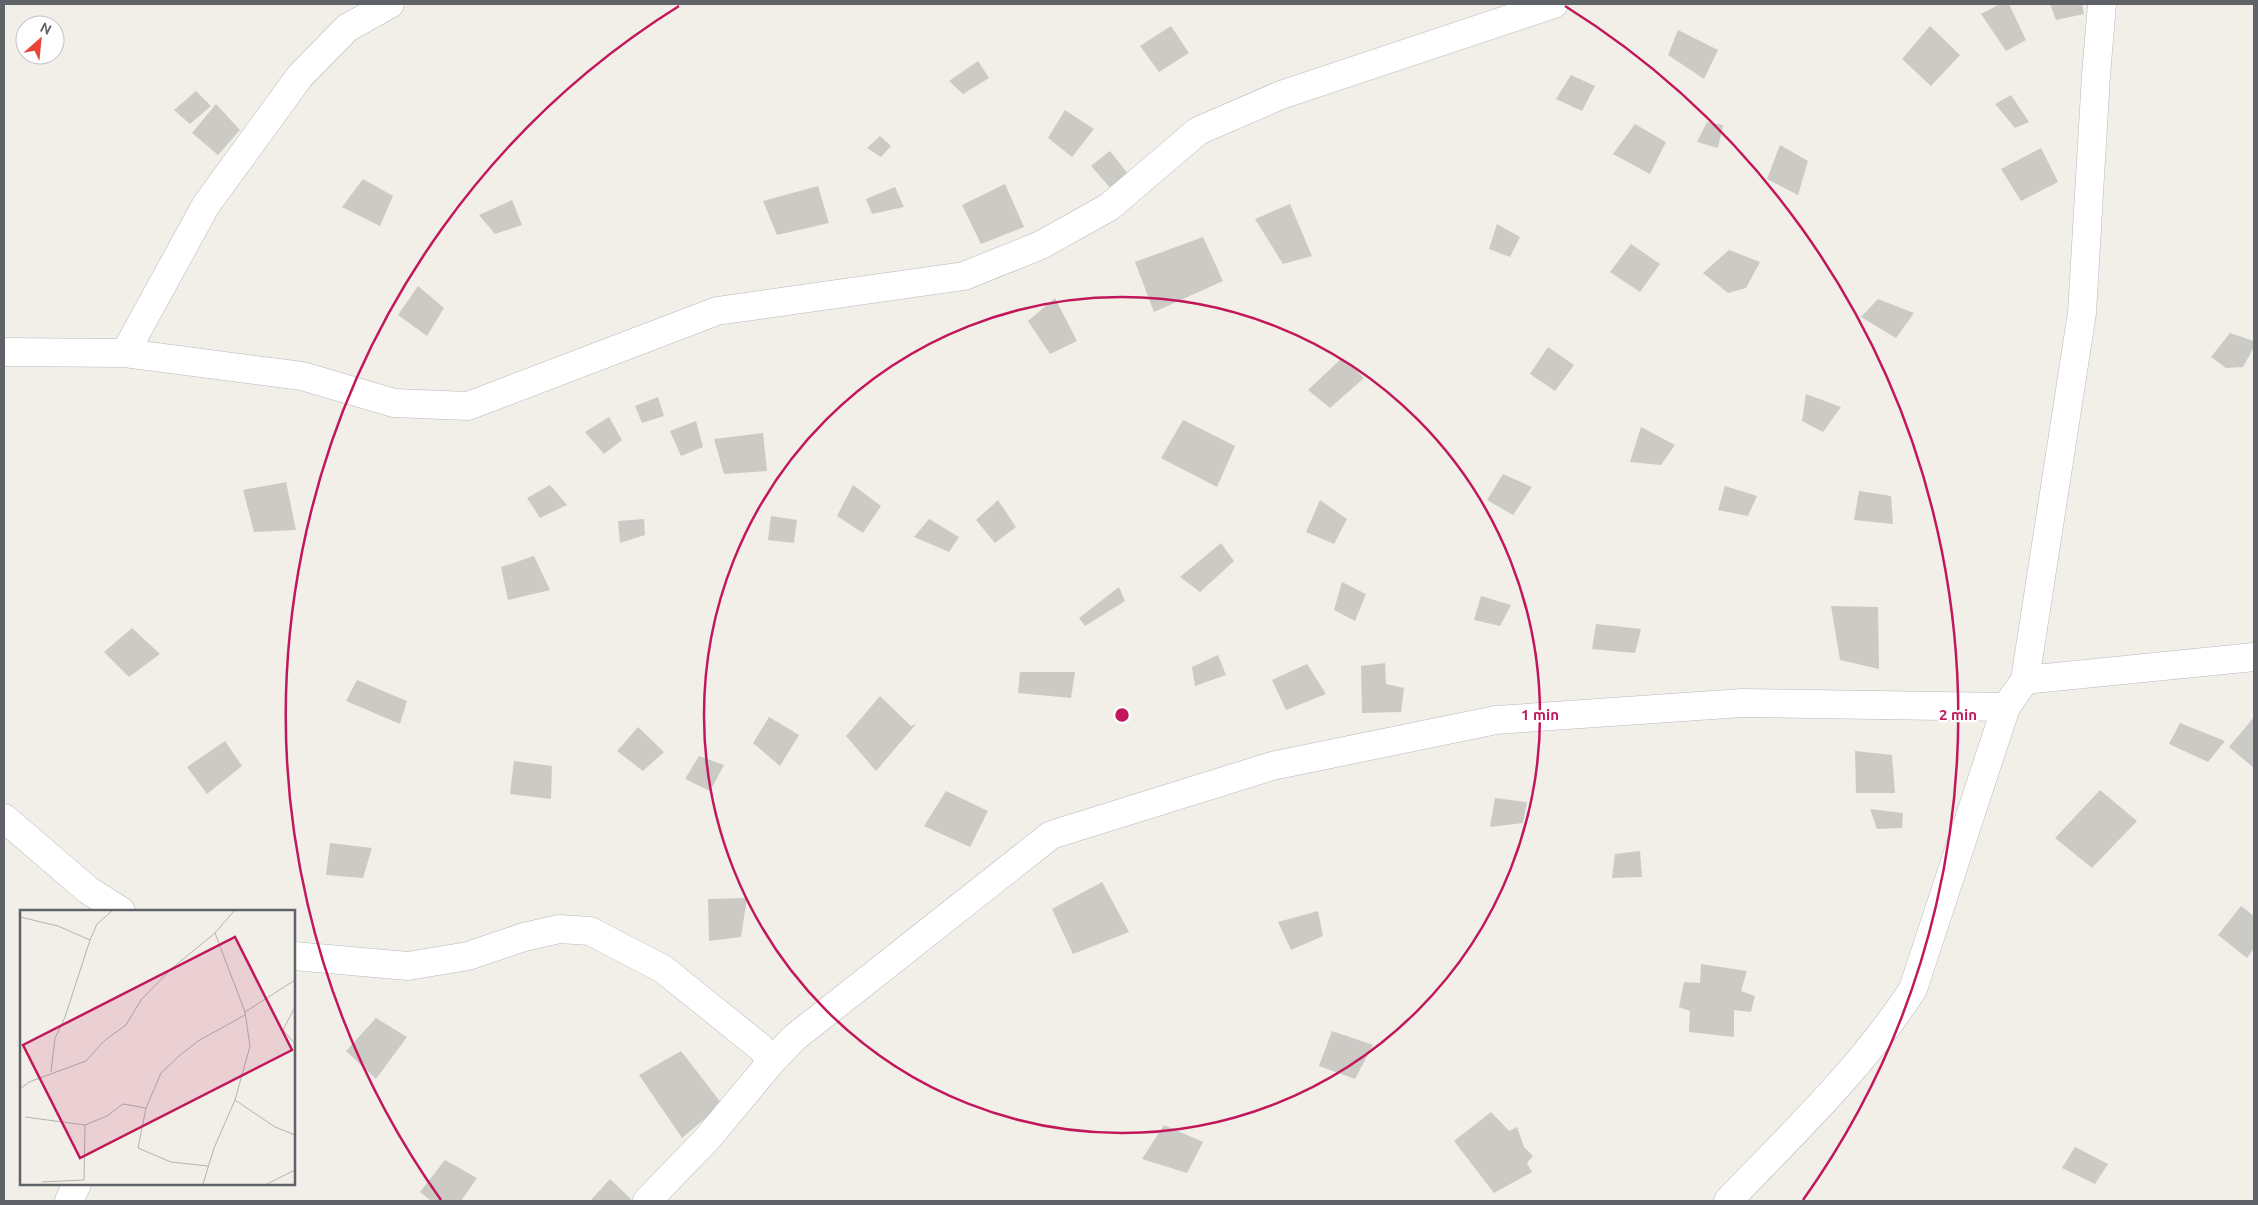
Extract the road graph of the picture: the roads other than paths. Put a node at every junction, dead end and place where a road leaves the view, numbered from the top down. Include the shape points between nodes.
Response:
1 (390, 4) edge
2 (1554, 4) edge
3 (2102, 4) edge
4 (4, 352) edge
5 (125, 353) junction
6 (2254, 657) edge
7 (2025, 680) junction
8 (2006, 708) junction
9 (4, 818) edge
10 (119, 910) edge
11 (295, 956) edge
12 (772, 1061) junction
13 (77, 1185) edge
14 (69, 1201) edge
15 (647, 1201) edge
16 (1728, 1201) edge

1 - 5 street via 347,28 300,76 206,205
2 - 5 street via 1281,95 1198,131 1109,207 1041,245 964,276 718,311 468,406 394,403 302,376
3 - 7 street via 2082,313
4 - 5 street
6 - 7 street
7 - 8 street
8 - 12 street via 1742,703 1496,720 1272,766 1051,835 794,1038
8 - 16 street via 1913,989 1890,1025 1852,1070
9 - 10 street via 88,890
11 - 12 street via 408,966 468,956 560,929 590,931 663,969 760,1047
12 - 15 street via 707,1139
13 - 14 street

